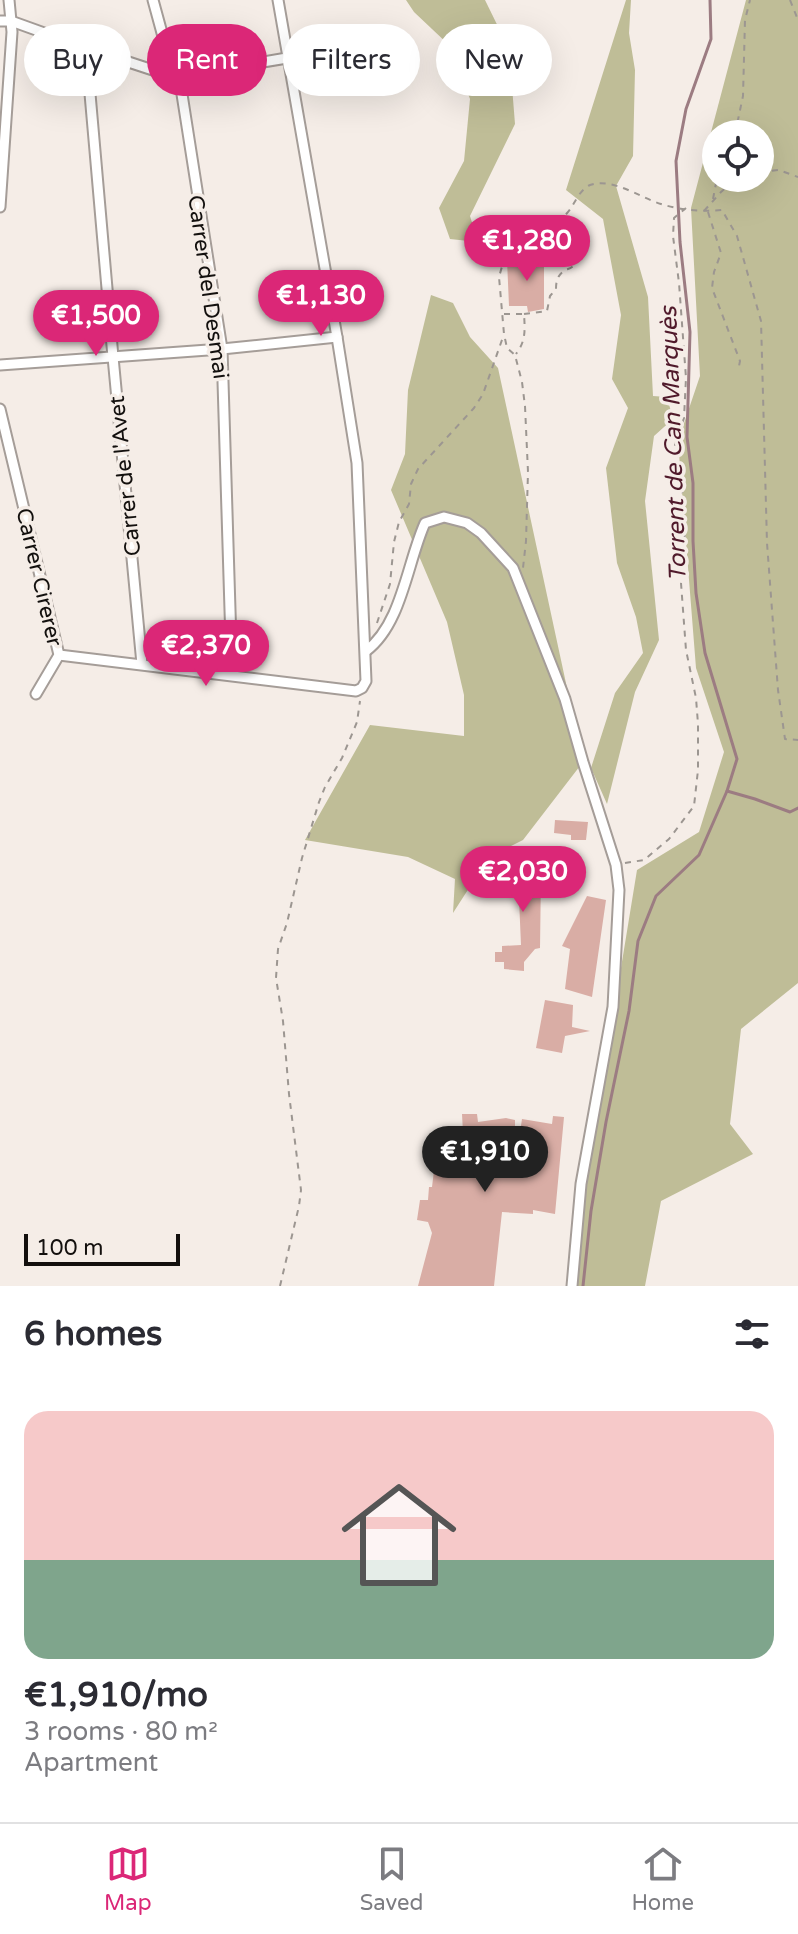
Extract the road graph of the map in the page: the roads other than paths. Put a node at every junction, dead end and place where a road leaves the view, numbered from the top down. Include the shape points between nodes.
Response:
1 (9, 0) edge
2 (153, 0) edge
3 (278, 0) edge
4 (5, 21) edge
5 (160, 24) edge
6 (24, 27) edge
7 (283, 32) edge
8 (90, 96) edge
9 (182, 96) edge
10 (294, 96) edge
11 (0, 207) edge
12 (337, 337) junction
13 (222, 349) junction
14 (113, 357) junction
15 (0, 365) edge
16 (0, 409) edge
17 (366, 651) junction
18 (59, 655) junction
19 (142, 664) junction
20 (232, 675) junction
21 (36, 694) dead end
22 (572, 1286) edge

1 - 4 street
2 - 5 street, Carrer del Desmai
3 - 7 street
4 - 6 street
4 - 11 street via 12,32
8 - 14 street, Carrer de l'Avet
9 - 13 street, Carrer del Desmai
10 - 12 street
12 - 13 street
12 - 17 street via 357,463
13 - 14 street
13 - 20 street, Carrer del Desmai
14 - 15 street
14 - 19 street, Carrer de l'Avet
16 - 18 street, Carrer Cirerer
17 - 20 street via 366,681 359,689
17 - 22 street via 387,627 425,523 444,517 481,533 513,568 565,699 619,890 613,1007 581,1184
18 - 19 street
18 - 21 street, Carrer Cirerer
19 - 20 street

